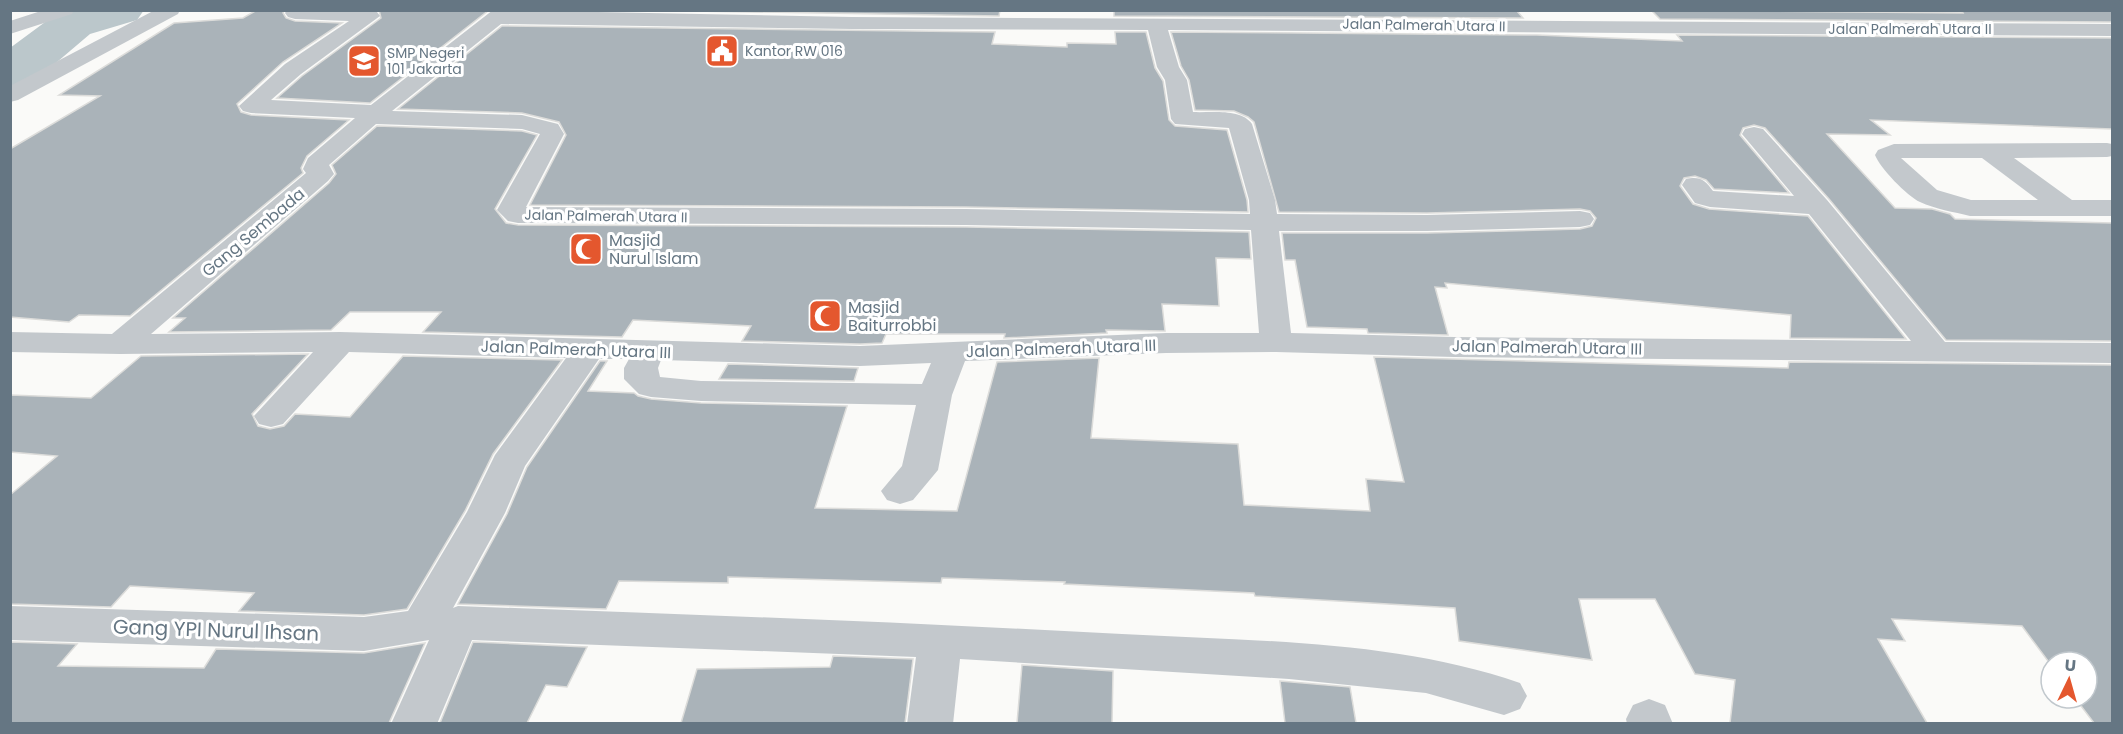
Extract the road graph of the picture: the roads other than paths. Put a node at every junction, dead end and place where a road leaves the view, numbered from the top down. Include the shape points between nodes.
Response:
1 (65, 10) edge
2 (171, 10) edge
3 (1718, 10) edge
4 (1888, 10) edge
5 (295, 13) dead end
6 (500, 14) edge
7 (1229, 17) edge
8 (1301, 17) edge
9 (1156, 23) junction
10 (10, 28) edge
11 (1738, 28) junction
12 (1914, 29) junction
13 (2112, 30) edge
14 (10, 95) edge
15 (374, 114) junction
16 (1754, 134) dead end
17 (2111, 145) edge
18 (1988, 150) junction
19 (1695, 185) dead end
20 (1817, 206) junction
21 (2066, 208) junction
22 (2112, 208) edge
23 (1580, 219) dead end
24 (1264, 222) junction
25 (10, 342) edge
26 (340, 342) junction
27 (1276, 342) junction
28 (120, 344) junction
29 (589, 349) junction
30 (650, 351) junction
31 (1936, 351) junction
32 (952, 352) junction
33 (2112, 353) edge
34 (935, 395) junction
35 (271, 416) dead end
36 (900, 491) dead end
37 (10, 623) edge
38 (940, 642) junction
39 (1504, 696) dead end
40 (414, 723) edge
41 (930, 723) edge

1 - 10 street
2 - 14 street
3 - 11 street
4 - 12 street
5 - 15 street via 370,16 293,69 251,106
6 - 9 street, Jalan Palmerah Utara II via 852,23
6 - 15 street, Jalan Palmerah Utara II
7 - 8 street, Jalan Palmerah Utara II
7 - 9 street, Jalan Palmerah Utara II
8 - 11 street, Jalan Palmerah Utara II
9 - 24 street via 1167,67 1176,80 1183,119 1240,124 1262,200
11 - 12 street, Jalan Palmerah Utara II
12 - 13 street, Jalan Palmerah Utara II
15 - 24 street, Jalan Palmerah Utara II via 522,122 550,129 552,134 534,171 514,201 511,210 518,215
15 - 28 street, Gang Sembada via 317,163 319,176
16 - 20 street
17 - 18 street
18 - 21 street
18 - 21 street via 1894,151 1887,155 1928,196 1952,204 1970,208
19 - 20 street via 1704,197
20 - 31 street
21 - 22 street
23 - 24 street
24 - 27 street
25 - 28 street, Jalan Palmerah Utara III
26 - 28 street, Jalan Palmerah Utara III
26 - 29 street, Jalan Palmerah Utara III
26 - 35 street
27 - 31 street, Jalan Palmerah Utara III
27 - 32 street, Jalan Palmerah Utara III
29 - 30 street, Jalan Palmerah Utara III
29 - 37 street, Gang YPI Nurul Ihsan via 508,464 486,513 421,626 364,634
30 - 32 street, Jalan Palmerah Utara III via 860,356
30 - 34 street via 641,368 641,379 651,387
31 - 33 street, Jalan Palmerah Utara III
32 - 34 street
34 - 36 street via 920,470
38 - 39 street via 1289,661 1426,675
38 - 40 street via 458,622
38 - 41 street

